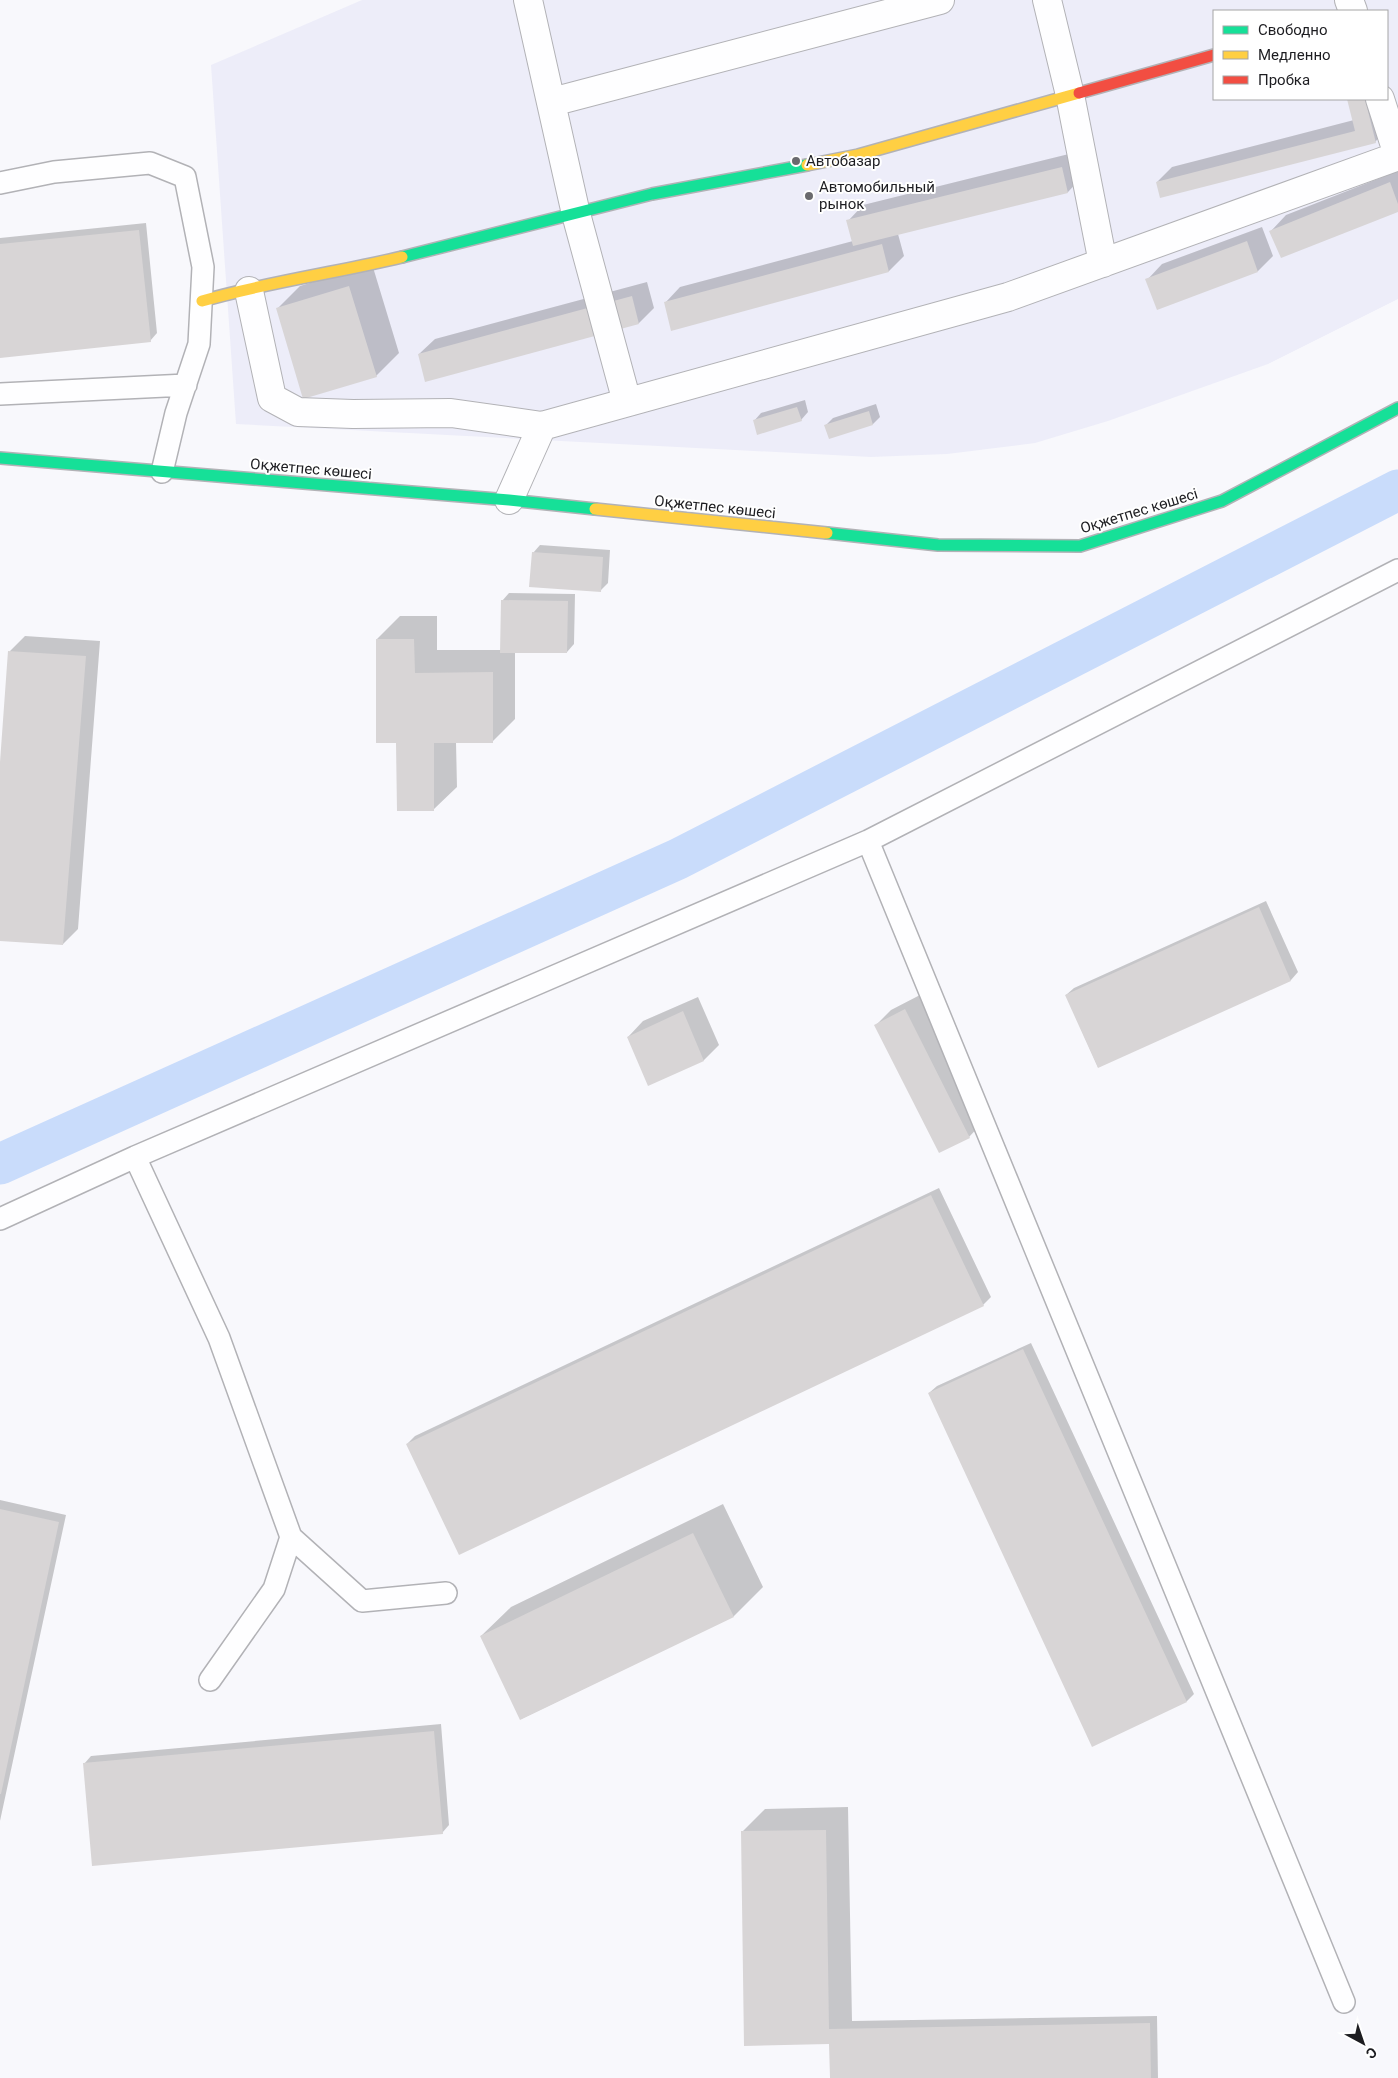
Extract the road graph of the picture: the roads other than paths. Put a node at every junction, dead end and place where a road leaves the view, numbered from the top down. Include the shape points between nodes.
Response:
1 (528, 0) edge
2 (940, 0) edge
3 (1047, 0) edge
4 (1213, 55) edge
5 (1070, 95) junction
6 (1380, 100) edge
7 (552, 102) junction
8 (1398, 155) edge
9 (0, 183) edge
10 (576, 214) junction
11 (1103, 263) junction
12 (249, 291) junction
13 (202, 301) junction
14 (186, 385) junction
15 (0, 394) edge
16 (627, 402) junction
17 (1398, 408) edge
18 (542, 426) junction
19 (0, 458) edge
20 (162, 472) junction
21 (508, 500) junction
22 (1398, 570) edge
23 (868, 841) junction
24 (135, 1157) junction
25 (0, 1219) edge
26 (291, 1537) junction
27 (446, 1593) dead end
28 (210, 1680) dead end
29 (1344, 2002) dead end

1 - 7 street
2 - 7 street
3 - 5 street
4 - 5 street
5 - 10 street via 858,155 652,194
5 - 11 street
6 - 8 street
7 - 10 street
8 - 11 street
9 - 13 lane via 54,172 150,163 185,177 203,267
10 - 12 street
10 - 16 street
11 - 16 street via 1008,297
12 - 13 street
12 - 18 street via 272,398 298,412 452,413
13 - 14 lane via 199,344
14 - 15 lane
14 - 20 lane
16 - 18 street
17 - 21 street, Оқжетпес көшесі via 1222,501 1080,546 938,545
18 - 21 street
19 - 20 street, Оқжетпес көшесі
20 - 21 street, Оқжетпес көшесі
22 - 23 lane
23 - 24 lane
23 - 29 lane
24 - 25 lane
24 - 26 lane via 219,1338
26 - 27 lane via 362,1601
26 - 28 lane via 274,1589

